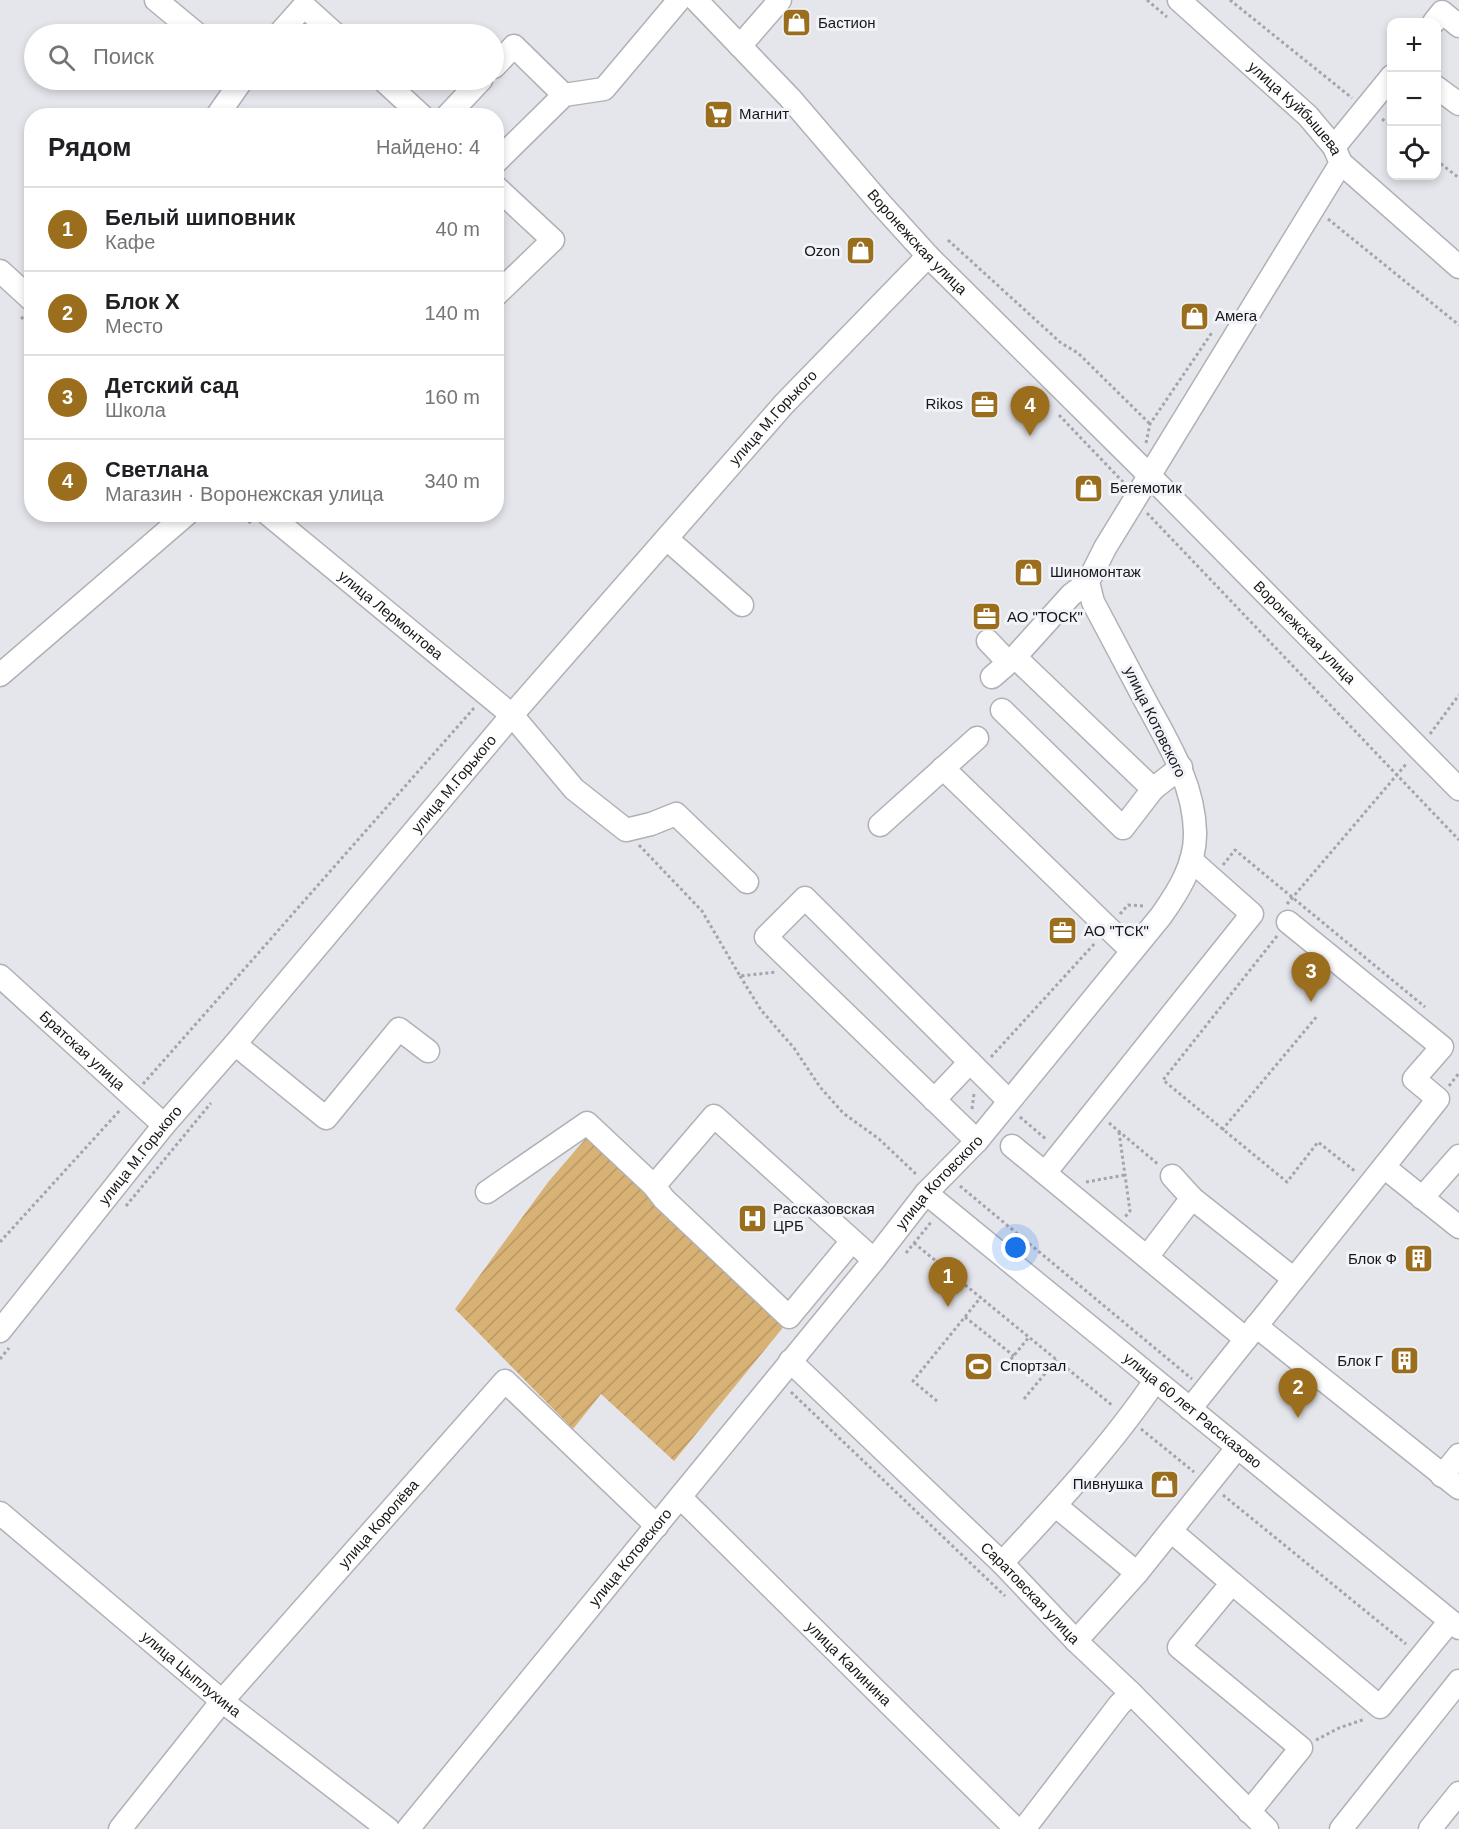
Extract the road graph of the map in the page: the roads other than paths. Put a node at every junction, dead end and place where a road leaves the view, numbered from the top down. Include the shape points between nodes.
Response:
1 (156, 0) edge
2 (678, 0) edge
3 (696, 0) edge
4 (780, 0) edge
5 (1179, 0) edge
6 (1437, 18) edge
7 (185, 24) edge
8 (288, 24) edge
9 (324, 24) edge
10 (1459, 26) edge
11 (740, 46) junction
12 (504, 56) edge
13 (1387, 82) edge
14 (235, 90) edge
15 (393, 90) edge
16 (472, 90) edge
17 (1441, 90) edge
18 (564, 95) junction
19 (1459, 105) edge
20 (223, 108) edge
21 (412, 108) edge
22 (455, 108) edge
23 (504, 154) edge
24 (1337, 155) junction
25 (504, 194) edge
26 (928, 256) junction
27 (1459, 267) edge
28 (0, 271) edge
29 (504, 287) edge
30 (24, 293) edge
31 (1149, 475) junction
32 (178, 522) edge
33 (278, 522) edge
34 (667, 538) junction
35 (1088, 582) junction
36 (742, 605) dead end
37 (988, 641) dead end
38 (1005, 665) junction
39 (2, 671) edge
40 (1002, 710) dead end
41 (512, 715) junction
42 (977, 738) dead end
43 (1181, 767) junction
44 (943, 768) junction
45 (1153, 789) junction
46 (1459, 789) edge
47 (880, 825) dead end
48 (1191, 860) junction
49 (747, 882) dead end
50 (1288, 922) road end
51 (1132, 951) junction
52 (0, 976) edge
53 (235, 1044) junction
54 (428, 1051) dead end
55 (970, 1062) junction
56 (934, 1100) junction
57 (1014, 1109) junction
58 (164, 1125) junction
59 (977, 1141) junction
60 (1012, 1146) dead end
61 (1459, 1156) edge
62 (1384, 1167) junction
63 (1172, 1176) road end
64 (1053, 1180) junction
65 (654, 1186) junction
66 (929, 1190) junction
67 (487, 1192) dead end
68 (1192, 1198) junction
69 (1422, 1198) junction
70 (1459, 1227) edge
71 (852, 1241) junction
72 (1147, 1257) junction
73 (874, 1260) junction
74 (1294, 1279) junction
75 (0, 1331) edge
76 (1251, 1332) junction
77 (790, 1361) junction
78 (1155, 1381) junction
79 (1196, 1401) junction
80 (1237, 1448) junction
81 (1459, 1455) edge
82 (1450, 1482) edge
83 (680, 1497) junction
84 (1056, 1506) junction
85 (0, 1513) edge
86 (657, 1526) junction
87 (1171, 1531) junction
88 (1002, 1563) junction
89 (1137, 1574) junction
90 (1232, 1583) junction
91 (1454, 1625) edge
92 (1076, 1641) junction
93 (1459, 1681) edge
94 (1131, 1693) junction
95 (222, 1701) junction
96 (1459, 1793) edge
97 (1249, 1812) junction
98 (120, 1829) edge
99 (388, 1829) edge
100 (408, 1829) edge
101 (1016, 1829) edge
102 (1024, 1829) edge
103 (1267, 1829) edge
104 (1341, 1829) edge
105 (1430, 1829) edge

1 - 7 street
2 - 18 street via 604,89
3 - 11 street, Воронежская улица
4 - 11 street
5 - 24 street, улица Куйбышева via 1308,116
6 - 10 street via 1442,12
8 - 9 street via 304,6
11 - 26 street, Воронежская улица
12 - 18 street via 514,46
13 - 24 street
14 - 20 street
15 - 21 street
16 - 22 street
17 - 19 street
18 - 23 street
24 - 27 street, улица Куйбышева
24 - 31 street via 1314,206
25 - 29 street via 553,240
26 - 31 street, Воронежская улица
26 - 34 street, улица М.Горького via 784,404
28 - 30 street
31 - 35 street
31 - 46 street, Воронежская улица
32 - 39 street
33 - 41 street, улица Лермонтова
34 - 36 street
34 - 41 street, улица М.Горького
35 - 38 street via 1071,594
35 - 43 street, улица Котовского via 1093,602
37 - 38 street
38 - 45 street
40 - 45 street via 1123,828
41 - 49 street, улица Лермонтова via 574,789 626,830 676,814
41 - 53 street, улица М.Горького
42 - 44 street
43 - 45 street
43 - 48 street, улица Котовского via 1196,834
44 - 47 street
44 - 51 street
48 - 51 street, улица Котовского via 1182,885
48 - 64 street via 1252,914 1062,1153
50 - 62 street via 1442,1047 1414,1079 1438,1099
51 - 57 street, улица Котовского
52 - 58 street, Братская улица
53 - 54 street via 326,1118 399,1029
53 - 58 street, улица М.Горького
55 - 56 street
55 - 56 street via 805,898 766,937
55 - 57 street
56 - 59 street
57 - 59 street, улица Котовского
58 - 75 street, улица М.Горького
59 - 66 street, улица Котовского
60 - 64 street
61 - 69 street
62 - 69 street
62 - 74 street
63 - 68 street
64 - 72 street
65 - 67 street via 587,1123
65 - 71 street via 714,1116
65 - 71 street via 789,1317
66 - 73 street, улица Котовского
66 - 78 street, улица 60 лет Рассказово
68 - 72 street
68 - 74 street
69 - 70 street
71 - 73 street
72 - 76 street
73 - 77 street, улица Котовского
74 - 76 street
76 - 79 street
76 - 82 street
77 - 83 street, улица Котовского
77 - 88 street, Саратовская улица
78 - 79 street, улица 60 лет Рассказово
78 - 84 street via 1129,1419
79 - 80 street, улица 60 лет Рассказово
80 - 87 street
80 - 91 street, улица 60 лет Рассказово
81 - 82 street
83 - 86 street, улица Котовского
83 - 101 street, улица Калинина
84 - 88 street
84 - 89 street
85 - 95 street, улица Цыплухина
86 - 95 street, улица Королёва via 505,1381
86 - 100 street, улица Котовского
87 - 89 street
87 - 90 street
88 - 92 street, Саратовская улица
89 - 92 street
90 - 91 street via 1380,1707 1421,1657
90 - 97 street via 1179,1647 1301,1748
92 - 94 street, Саратовская улица
93 - 104 street
94 - 97 street, Саратовская улица
94 - 102 street
95 - 98 street, улица Королёва
95 - 99 street, улица Цыплухина
96 - 105 street
97 - 103 street, Саратовская улица

